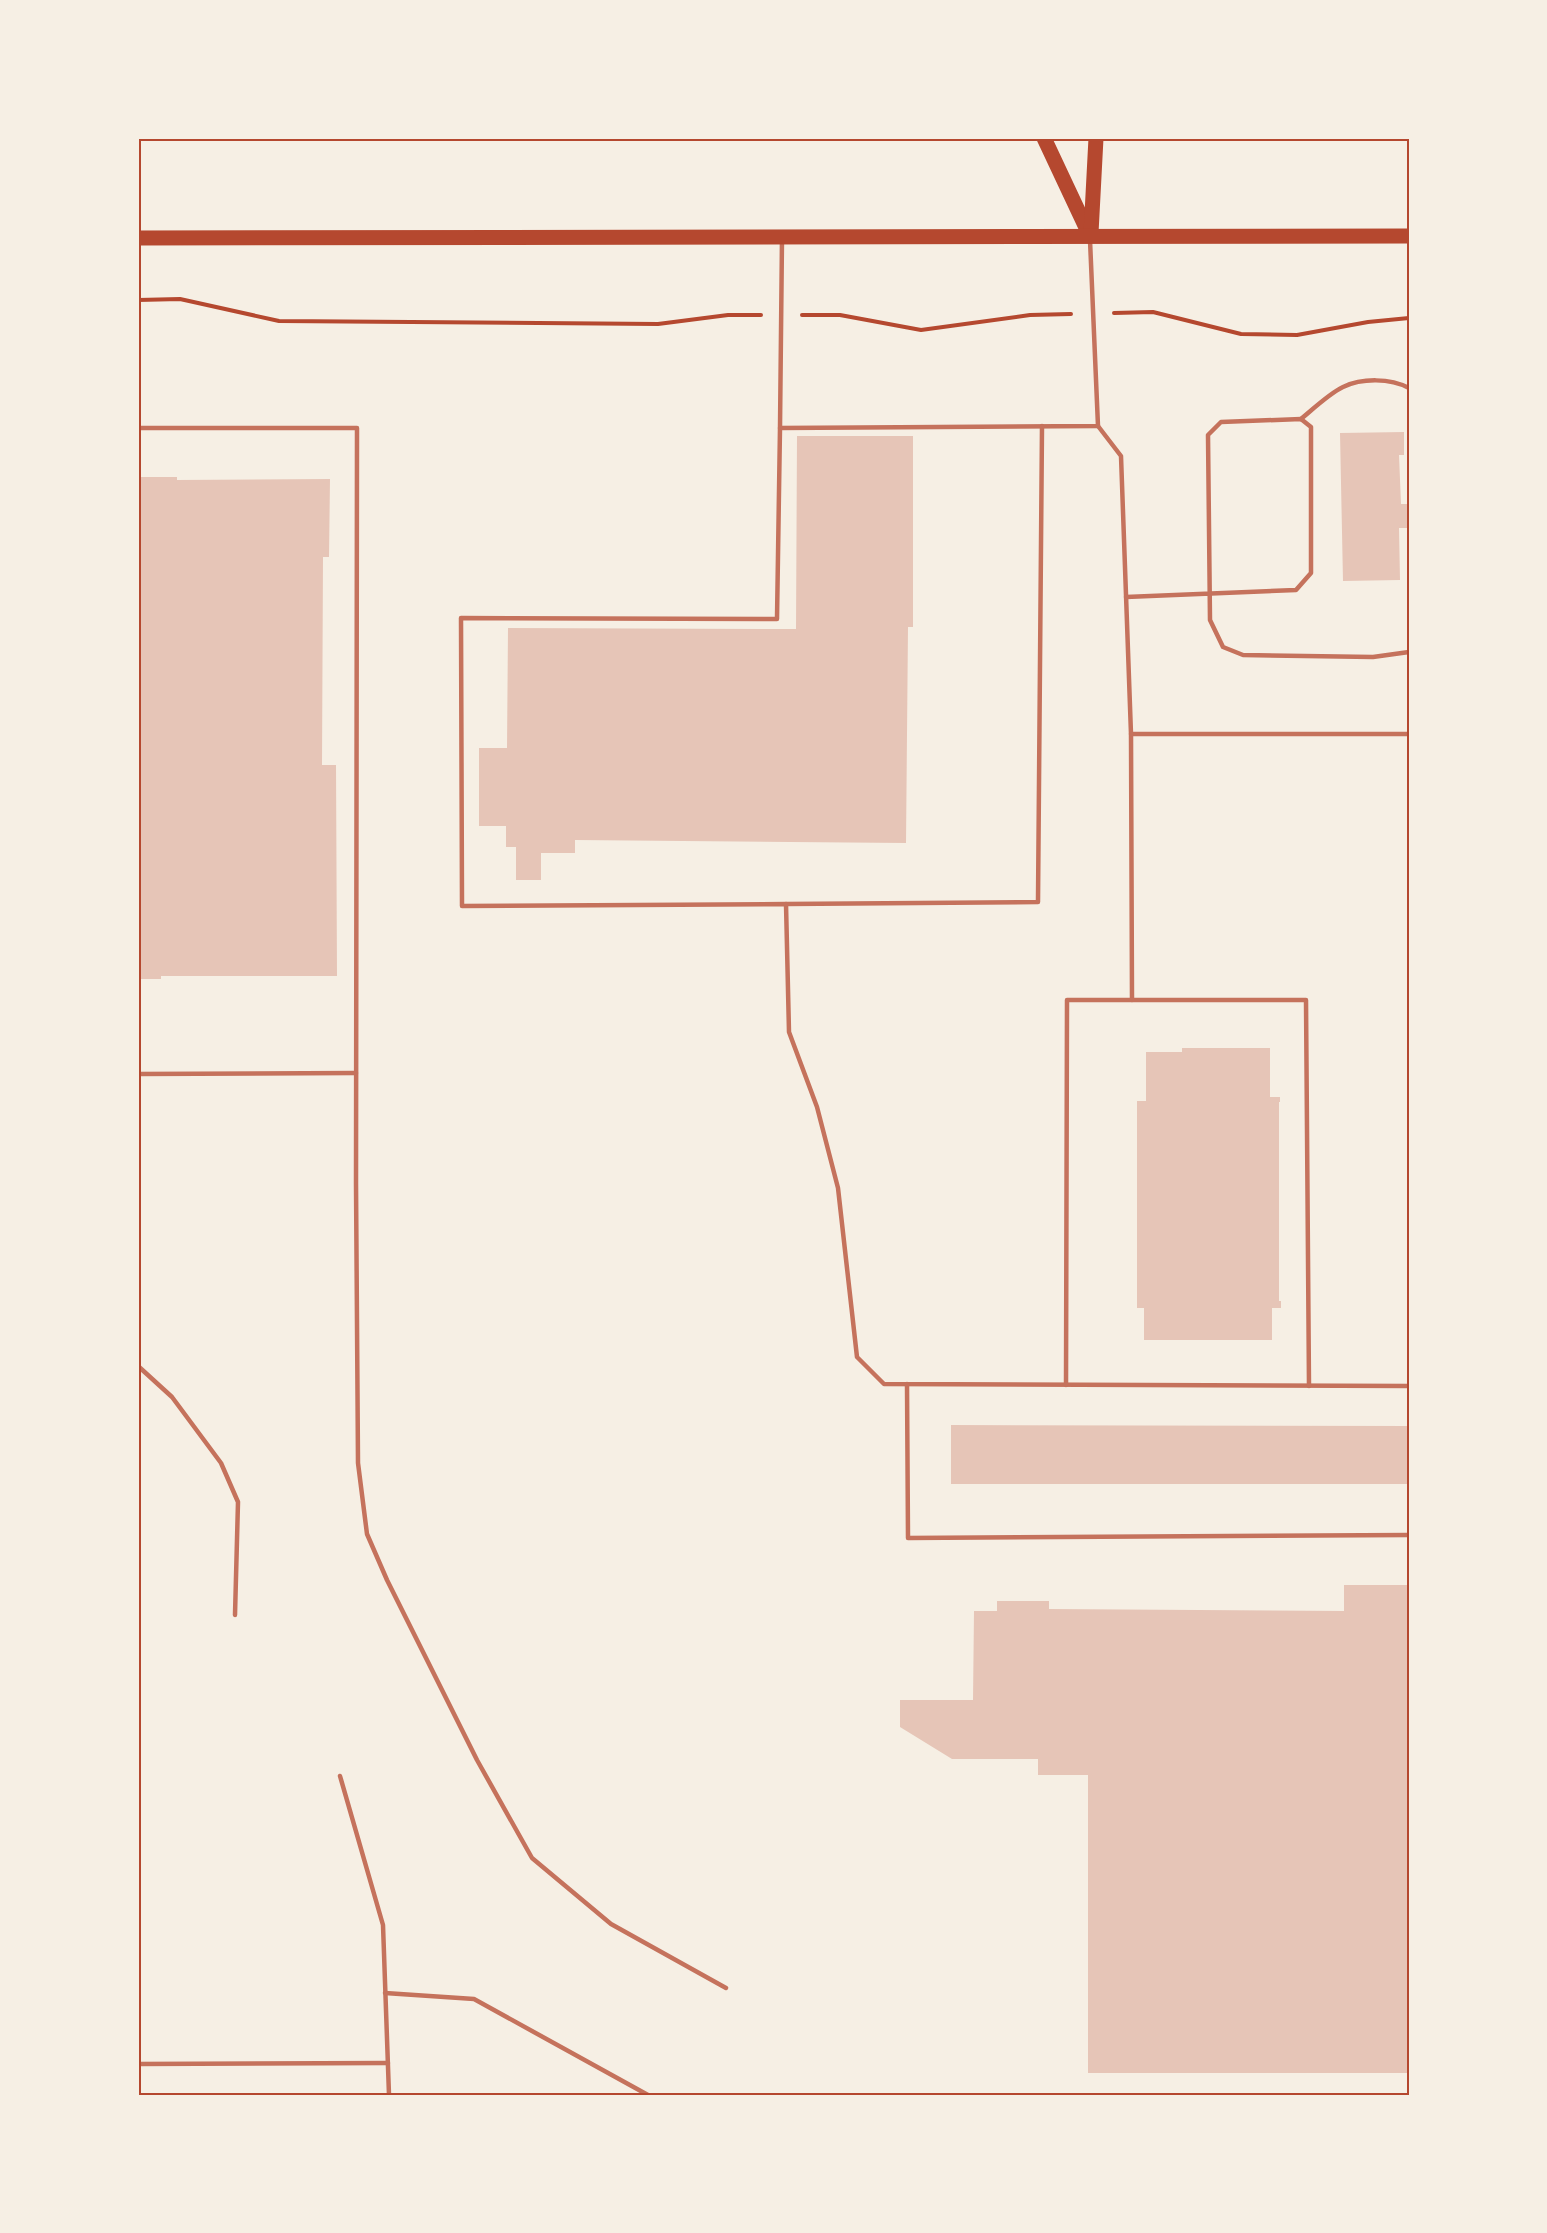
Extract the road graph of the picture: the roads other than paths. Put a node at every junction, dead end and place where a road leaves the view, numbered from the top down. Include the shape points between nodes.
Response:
1 (1044, 138) edge
2 (1096, 138) edge
3 (1090, 236) junction
4 (1409, 236) edge
5 (782, 237) junction
6 (138, 238) edge
7 (1409, 388) edge
8 (1301, 419) junction
9 (1042, 426) junction
10 (1098, 426) junction
11 (138, 428) edge
12 (780, 428) junction
13 (1210, 594) junction
14 (1126, 597) junction
15 (1409, 652) edge
16 (1131, 734) junction
17 (1409, 734) edge
18 (786, 904) junction
19 (1132, 1000) junction
20 (356, 1073) junction
21 (138, 1074) edge
22 (138, 1366) edge
23 (907, 1384) junction
24 (1066, 1385) junction
25 (1309, 1386) junction
26 (1409, 1386) edge
27 (1409, 1535) edge
28 (235, 1614) dead end
29 (340, 1776) dead end
30 (726, 1988) dead end
31 (385, 1993) junction
32 (388, 2063) junction
33 (138, 2064) edge
34 (389, 2095) edge
35 (648, 2095) edge

1 - 3 main road
2 - 3 main road
3 - 4 main road
3 - 5 main road
3 - 10 lane
5 - 6 main road
5 - 12 lane
7 - 8 lane via 1373,380 1343,387
8 - 13 lane via 1221,422 1208,435
8 - 13 lane via 1311,427 1311,573 1296,590
9 - 10 lane
9 - 12 lane
9 - 18 lane via 1038,903
10 - 14 lane via 1121,456
11 - 20 lane via 357,428
12 - 18 lane via 777,619 461,618 462,906
13 - 14 lane
13 - 15 lane via 1210,620 1223,647 1243,656 1373,657
14 - 16 lane
16 - 17 lane
16 - 19 lane
18 - 23 lane via 789,1032 817,1107 838,1188 857,1357 884,1384
19 - 24 lane via 1067,1000
19 - 25 lane via 1306,1000
20 - 21 lane
20 - 30 lane via 358,1463 367,1534 477,1760 532,1858 610,1924
22 - 28 lane via 172,1396 221,1463 238,1502
23 - 24 lane
23 - 27 lane via 908,1538
24 - 25 lane
25 - 26 lane
29 - 31 lane via 383,1925
31 - 32 lane
31 - 35 lane via 474,1999
32 - 33 lane
32 - 34 lane

